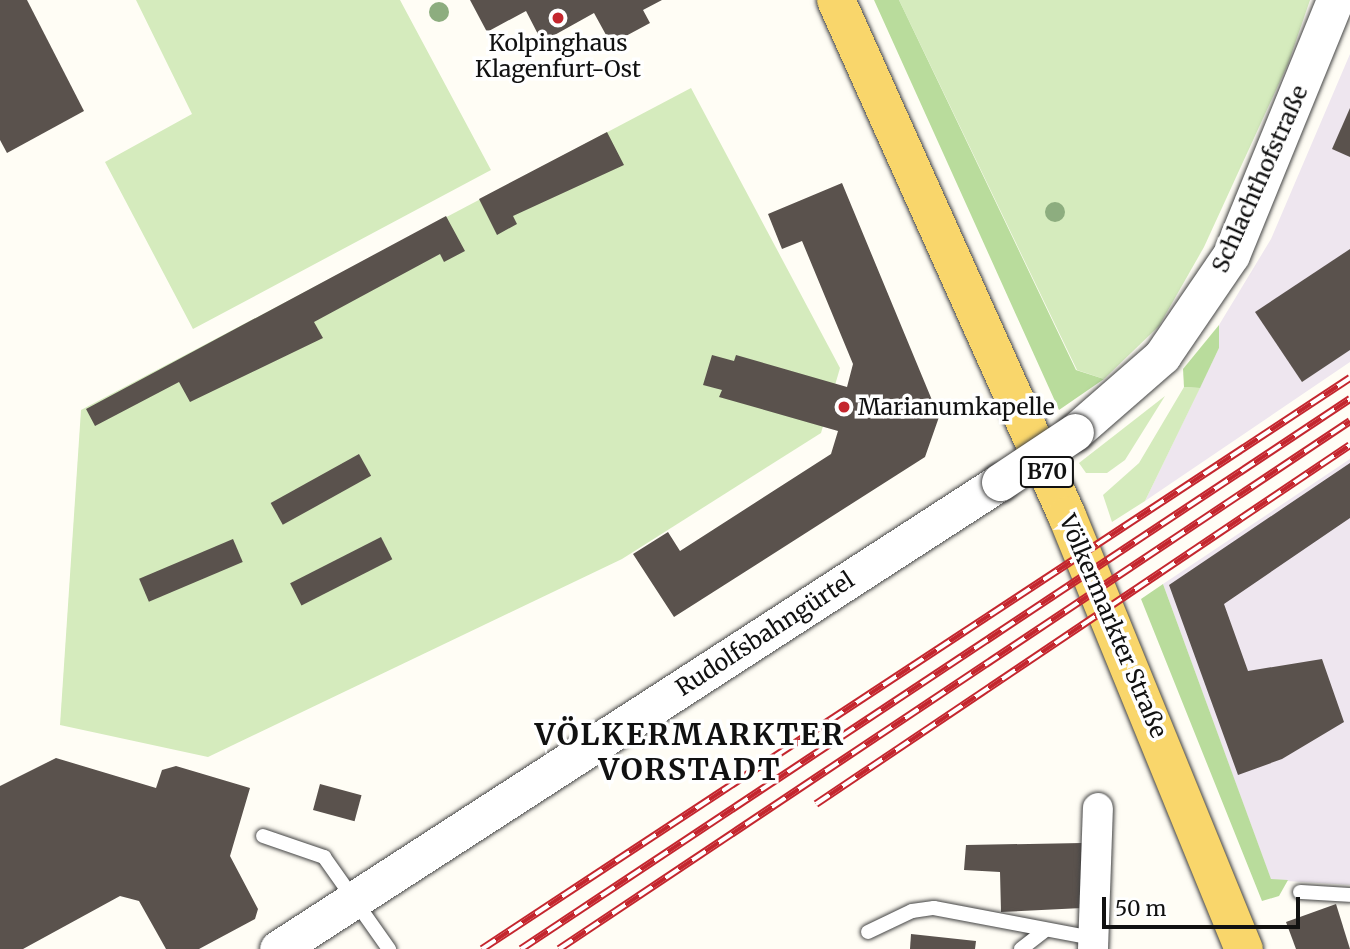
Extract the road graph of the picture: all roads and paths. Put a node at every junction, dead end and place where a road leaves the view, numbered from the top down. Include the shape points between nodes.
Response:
1 (836, 0) edge
2 (1335, 0) edge
3 (1075, 432) joint
4 (1098, 808) dead end
5 (263, 836) dead end
6 (1300, 892) dead end
7 (1350, 895) edge
8 (358, 897) junction
9 (1044, 931) junction
10 (867, 932) dead end
11 (1093, 944) edge
12 (278, 949) edge
13 (389, 949) edge
14 (1021, 949) edge
15 (1244, 949) edge

1 - 15 main road, Völkermarkter Straße / B70 via 1072,528
2 - 3 street, Schlachthofstraße via 1231,255 1161,356
3 - 8 street, Rudolfsbahngürtel, bridge
4 - 11 street
5 - 8 lane via 324,857
6 - 7 lane
8 - 12 street, Rudolfsbahngürtel
8 - 13 lane
9 - 10 lane via 934,908 912,911
9 - 11 lane
9 - 14 lane

